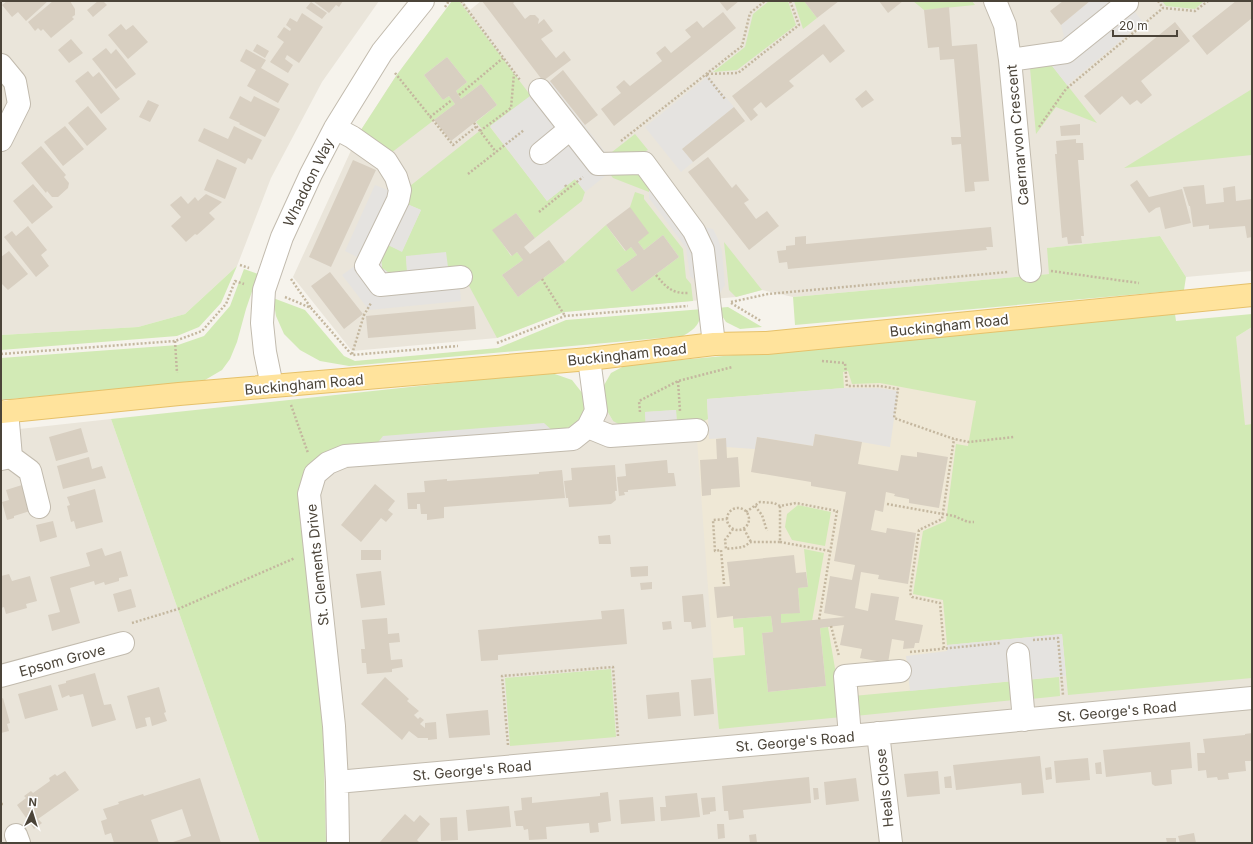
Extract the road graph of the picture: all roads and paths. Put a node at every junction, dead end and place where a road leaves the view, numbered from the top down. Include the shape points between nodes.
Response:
1 (423, 1) edge
2 (461, 1) edge
3 (765, 1) edge
4 (790, 1) edge
5 (995, 1) edge
6 (1158, 1) edge
7 (1208, 1) edge
8 (1127, 4) dead end
9 (1164, 8) junction
10 (504, 58) junction
11 (1010, 60) junction
12 (1, 65) edge
13 (395, 72) dead end
14 (514, 73) junction
15 (706, 74) junction
16 (540, 90) joint
17 (459, 95) dead end
18 (725, 99) dead end
19 (452, 100) dead end
20 (511, 108) junction
21 (510, 112) dead end
22 (430, 117) junction
23 (474, 123) dead end
24 (477, 126) junction
25 (1039, 127) dead end
26 (335, 128) junction
27 (570, 129) junction
28 (524, 130) dead end
29 (480, 131) junction
30 (1, 140) edge
31 (496, 152) junction
32 (541, 153) dead end
33 (598, 164) junction
34 (468, 174) dead end
35 (565, 185) dead end
36 (568, 189) junction
37 (539, 212) dead end
38 (1030, 271) junction
39 (656, 275) dead end
40 (290, 277) dead end
41 (460, 277) dead end
42 (542, 280) dead end
43 (1146, 284) dead end
44 (380, 285) junction
45 (264, 290) junction
46 (1252, 295) edge
47 (702, 298) junction
48 (311, 308) junction
49 (564, 316) junction
50 (175, 341) junction
51 (490, 344) dead end
52 (714, 344) junction
53 (459, 346) dead end
54 (1, 354) edge
55 (352, 355) junction
56 (589, 359) junction
57 (822, 361) dead end
58 (178, 376) dead end
59 (678, 381) dead end
60 (278, 386) junction
61 (4, 412) edge
62 (588, 427) junction
63 (689, 431) joint
64 (1014, 437) dead end
65 (954, 439) junction
66 (6, 458) edge
67 (315, 474) junction
68 (887, 504) dead end
69 (755, 506) junction
70 (780, 506) junction
71 (39, 507) dead end
72 (746, 512) junction
73 (943, 514) junction
74 (727, 519) junction
75 (974, 522) dead end
76 (733, 529) junction
77 (744, 529) junction
78 (767, 531) dead end
79 (750, 542) junction
80 (780, 542) junction
81 (315, 550) junction
82 (831, 552) junction
83 (724, 584) dead end
84 (819, 620) dead end
85 (831, 626) dead end
86 (126, 634) joint
87 (1018, 654) dead end
88 (900, 671) joint
89 (1, 676) edge
90 (844, 676) junction
91 (1252, 698) edge
92 (1024, 720) junction
93 (878, 733) junction
94 (850, 736) junction
95 (619, 756) junction
96 (510, 767) junction
97 (337, 782) junction
98 (338, 843) edge
99 (891, 843) edge

1 - 26 street, Whaddon Way via 382,52
2 - 10 path
3 - 15 path via 750,13 742,46
4 - 15 path via 799,25 738,73
5 - 11 street, Caernarvon Crescent via 1005,25
6 - 9 path
7 - 9 path via 1195,12
8 - 11 street via 1066,52
9 - 25 path, Caernarvon Crescent via 1066,89
10 - 14 path
10 - 17 path
11 - 38 street, Caernarvon Crescent
12 - 30 street via 15,82 19,104
13 - 22 path
14 - 16 path via 532,94
14 - 20 path
15 - 18 path
15 - 33 path via 609,151
16 - 27 street
19 - 22 path
20 - 21 path
20 - 29 path
22 - 24 path via 453,145
23 - 24 path
24 - 29 path
26 - 44 street via 386,161 396,177 400,190 398,200 366,266
26 - 45 street, Whaddon Way via 310,174 282,237
27 - 32 street
27 - 33 street
28 - 31 path
29 - 31 path
31 - 34 path
33 - 36 path
33 - 47 street via 644,163 694,231 703,250
35 - 36 path
36 - 37 path
38 - 43 path
38 - 47 path via 768,294 728,302
39 - 47 path via 665,287 680,294
40 - 48 path
41 - 44 street
42 - 49 path
44 - 55 path via 364,315
45 - 48 path
45 - 50 path via 235,281 226,304 202,331
45 - 60 street, Whaddon Way via 262,323 265,352
46 - 52 main road, Buckingham Road via 767,343
47 - 49 path
47 - 52 street
48 - 55 path
49 - 51 path
50 - 54 path
50 - 58 path
52 - 56 main road, Buckingham Road
53 - 55 path
56 - 60 main road, Buckingham Road
56 - 62 street via 596,411
57 - 65 path via 845,362 848,386 898,389 894,418
59 - 63 path
60 - 61 main road, Buckingham Road
60 - 67 path
61 - 66 street
62 - 63 street via 610,436
62 - 67 street via 573,438 346,456 328,463
64 - 65 path via 969,442
65 - 73 path
66 - 71 street via 30,471
67 - 81 street, St. Clements Drive via 309,494
68 - 73 path
69 - 70 path via 760,502
69 - 72 path
69 - 78 path via 762,515
70 - 80 path
70 - 82 path via 796,503 837,511
72 - 74 path via 742,509 732,510
72 - 77 path via 748,524
73 - 75 path
73 - 88 path via 942,519 919,530 910,593 912,597 940,602 946,648 903,652
74 - 76 path via 728,525
74 - 83 path via 713,520 715,550 721,550
76 - 77 path
76 - 79 path via 725,540 726,549 743,547
77 - 79 path
79 - 80 path
80 - 82 path
81 - 86 path
81 - 97 street, St. Clements Drive via 334,726
82 - 84 path
85 - 90 path
86 - 89 street, Epsom Grove
87 - 92 street
88 - 90 street
90 - 94 street
91 - 92 street, St. George's Road
92 - 93 street, St. George's Road
93 - 94 street, St. George's Road
93 - 99 street, Heals Close
94 - 95 street, St. George's Road
95 - 96 street, St. George's Road
95 - 96 path via 613,667 502,676
96 - 97 street, St. George's Road
97 - 98 street, St. Clements Drive

